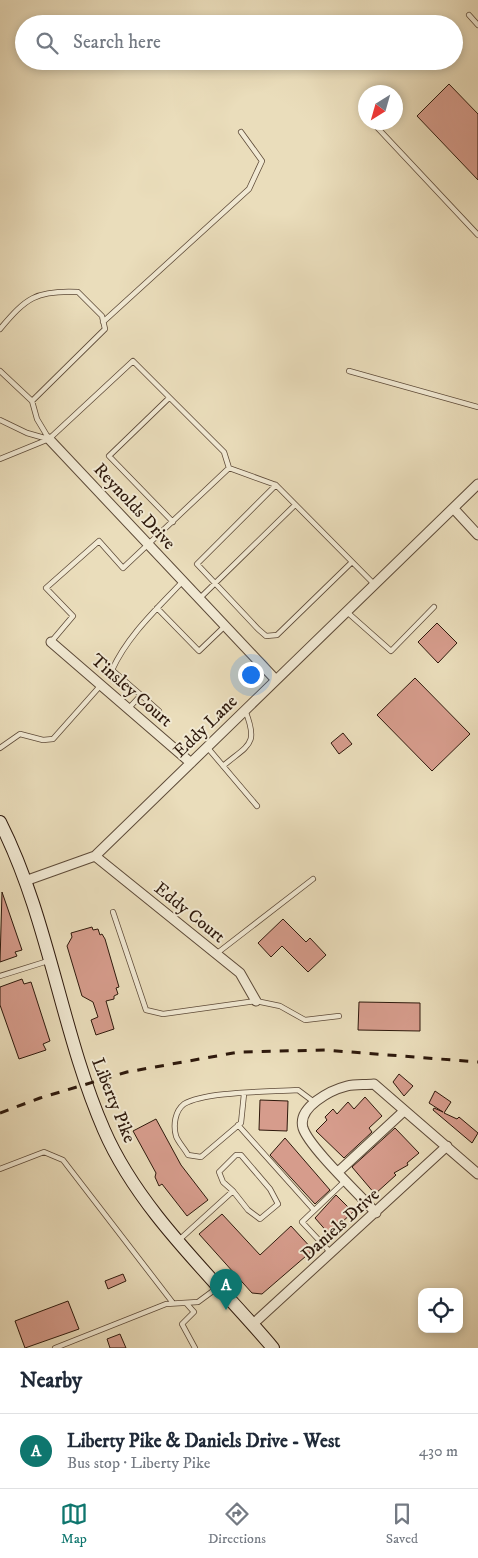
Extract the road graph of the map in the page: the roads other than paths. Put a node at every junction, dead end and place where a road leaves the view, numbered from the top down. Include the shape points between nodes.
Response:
1 (469, 15) dead end
2 (478, 25) edge
3 (380, 130) edge
4 (241, 132) dead end
5 (478, 235) edge
6 (103, 322) junction
7 (0, 329) edge
8 (0, 371) edge
9 (349, 371) dead end
10 (169, 398) junction
11 (32, 401) junction
12 (478, 407) edge
13 (0, 420) edge
14 (49, 439) junction
15 (0, 459) edge
16 (229, 468) junction
17 (478, 484) edge
18 (276, 485) junction
19 (295, 505) junction
20 (454, 509) junction
21 (173, 522) junction
22 (478, 536) edge
23 (149, 546) junction
24 (352, 562) junction
25 (183, 581) junction
26 (215, 584) junction
27 (375, 585) junction
28 (200, 599) junction
29 (434, 606) dead end
30 (158, 608) junction
31 (347, 612) junction
32 (225, 626) junction
33 (51, 642) joint
34 (276, 680) junction
35 (101, 686) junction
36 (141, 695) junction
37 (128, 709) junction
38 (245, 710) junction
39 (159, 711) dead end
40 (207, 747) junction
41 (0, 748) edge
42 (191, 763) junction
43 (223, 766) junction
44 (257, 806) dead end
45 (0, 822) edge
46 (95, 856) junction
47 (313, 879) dead end
48 (25, 881) junction
49 (113, 912) dead end
50 (216, 954) junction
51 (49, 960) junction
52 (0, 976) edge
53 (256, 1001) junction
54 (339, 1016) dead end
55 (244, 1094) junction
56 (314, 1102) junction
57 (404, 1110) junction
58 (238, 1125) junction
59 (447, 1146) junction
60 (0, 1169) edge
61 (338, 1172) junction
62 (478, 1174) edge
63 (346, 1180) junction
64 (233, 1191) junction
65 (314, 1210) junction
66 (376, 1213) junction
67 (179, 1240) junction
68 (331, 1253) junction
69 (219, 1286) junction
70 (173, 1303) junction
71 (186, 1303) junction
72 (253, 1324) junction
73 (54, 1348) edge
74 (195, 1348) edge
75 (273, 1348) edge

1 - 2 lane
3 - 5 lane
4 - 6 lane via 262,162 249,189
6 - 7 lane via 102,316 78,292 52,290 22,303
6 - 11 lane via 105,329
8 - 11 lane
9 - 12 lane
10 - 14 lane via 133,361
10 - 16 lane via 224,452
10 - 21 lane via 109,456
11 - 14 lane via 37,419
13 - 14 lane
14 - 15 lane
14 - 23 street, Reynolds Drive
16 - 18 lane
16 - 21 lane
17 - 20 street, Eddy Lane
18 - 19 lane
18 - 26 lane via 197,564
19 - 24 lane
19 - 26 lane
20 - 22 street
20 - 27 street, Eddy Lane
21 - 23 lane
23 - 25 street, Reynolds Drive
23 - 33 lane via 123,568 98,541 46,588 73,616
24 - 26 lane via 278,635 266,636
24 - 27 lane
25 - 28 street, Reynolds Drive
25 - 30 lane
26 - 28 lane
27 - 31 street, Eddy Lane
28 - 32 street, Reynolds Drive
29 - 31 lane via 391,650
30 - 32 lane via 199,651
30 - 36 lane via 122,649 112,670
31 - 34 street, Eddy Lane
32 - 34 street, Reynolds Drive
33 - 35 street, Tinsley Court
34 - 38 street, Eddy Lane
35 - 37 street, Tinsley Court
35 - 41 lane via 53,739 20,734
36 - 37 lane
36 - 39 lane
37 - 42 street, Tinsley Court
38 - 40 street, Eddy Lane
38 - 43 lane via 253,730 250,743
40 - 42 street, Eddy Lane
40 - 43 lane
42 - 46 street, Eddy Lane
43 - 44 lane
45 - 48 street, Liberty Pike
46 - 48 street, Eddy Lane
46 - 50 street, Eddy Court
47 - 50 lane
48 - 51 street, Liberty Pike
49 - 53 lane via 146,1010 163,1014
50 - 53 street, Eddy Court via 240,973
51 - 52 lane
51 - 67 street, Liberty Pike via 86,1083 105,1132 139,1192
53 - 54 lane via 280,1006 305,1020
55 - 56 lane via 298,1090
55 - 58 lane via 241,1123
55 - 58 lane via 207,1096 184,1104 176,1114 174,1124 176,1136 188,1155 201,1157
56 - 57 street via 347,1086 374,1084
56 - 61 street via 303,1117 303,1127 310,1142
57 - 59 street
57 - 61 street
58 - 65 lane
59 - 62 street
59 - 66 street, Daniels Drive
60 - 70 lane via 44,1152 63,1160
61 - 63 street
63 - 65 lane
63 - 66 street
64 - 64 lane via 260,1219 278,1204 270,1189 241,1155 236,1155 218,1172
64 - 67 lane
65 - 68 lane via 302,1222
66 - 68 street, Daniels Drive
67 - 69 street, Liberty Pike
68 - 72 street, Daniels Drive
69 - 71 lane via 203,1299
69 - 72 street, Liberty Pike
70 - 71 lane
70 - 73 lane
71 - 74 lane via 194,1312 182,1324
72 - 75 street, Liberty Pike

